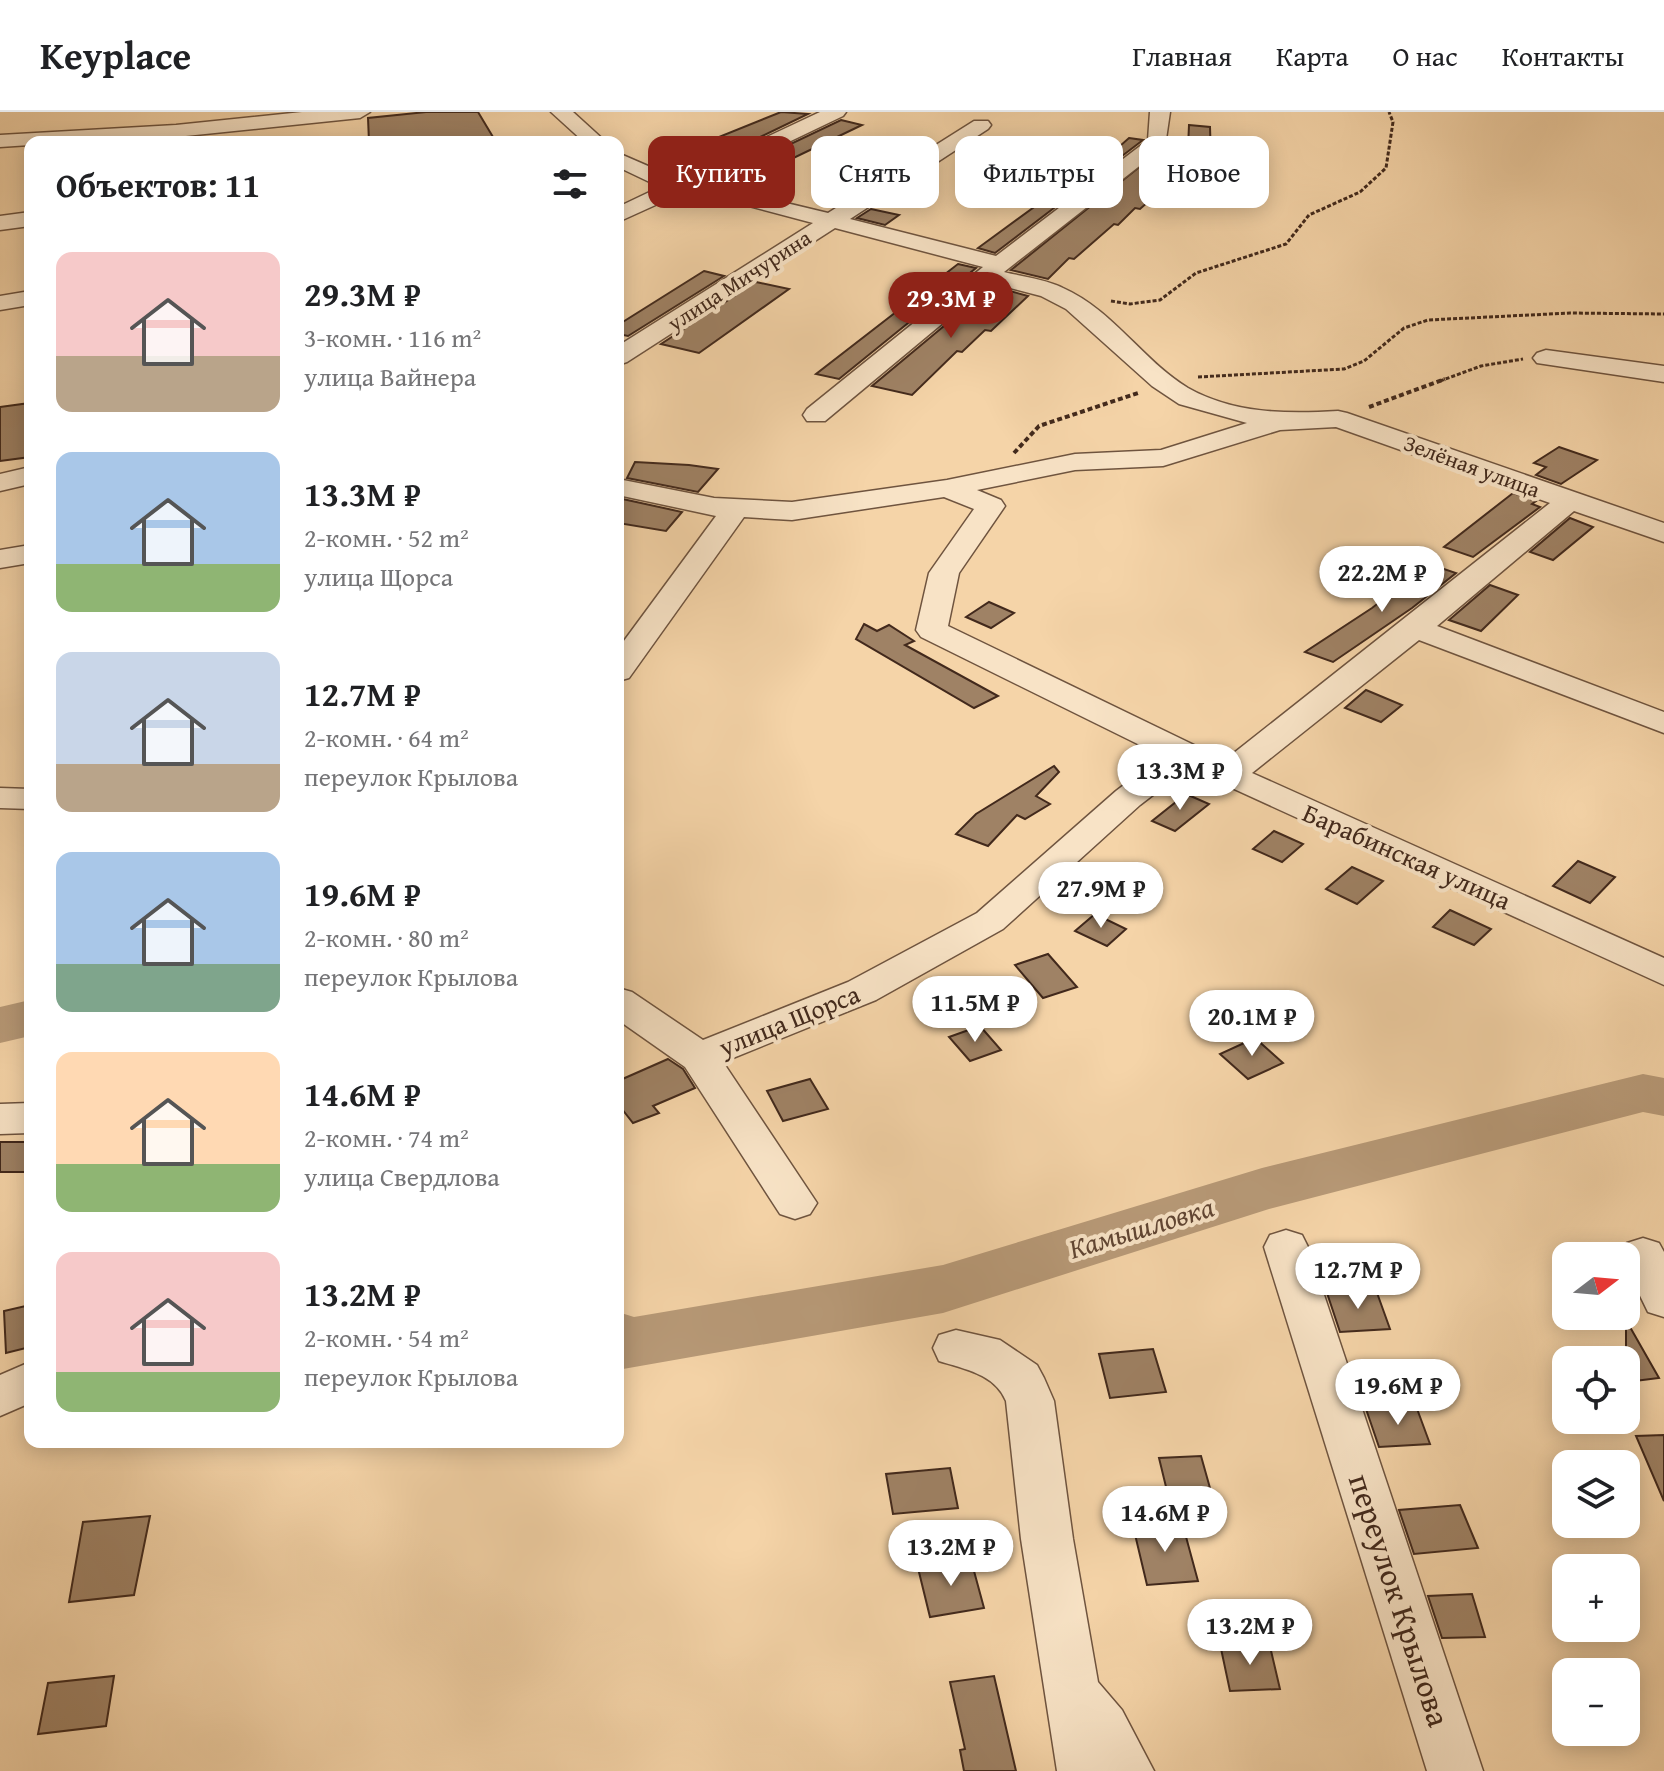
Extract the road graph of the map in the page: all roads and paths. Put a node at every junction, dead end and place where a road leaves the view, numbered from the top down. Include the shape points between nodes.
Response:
1 (360, 112) edge
2 (561, 112) edge
3 (836, 112) edge
4 (1160, 112) edge
5 (1389, 112) edge
6 (981, 125) dead end
7 (88, 136) edge
8 (589, 136) edge
9 (784, 136) edge
10 (24, 140) edge
11 (0, 141) edge
12 (624, 162) edge
13 (648, 173) edge
14 (648, 199) edge
15 (648, 200) edge
16 (624, 204) edge
17 (781, 208) edge
18 (624, 212) edge
19 (24, 220) edge
20 (831, 221) junction
21 (0, 223) edge
22 (993, 270) junction
23 (1055, 293) junction
24 (24, 299) edge
25 (0, 303) edge
26 (1664, 314) edge
27 (624, 353) edge
28 (1546, 358) joint
29 (1664, 374) edge
30 (1168, 385) junction
31 (816, 415) dead end
32 (1338, 419) junction
33 (1278, 422) junction
34 (1004, 476) junction
35 (24, 477) edge
36 (0, 483) edge
37 (624, 488) edge
38 (947, 488) junction
39 (1569, 501) junction
40 (736, 508) junction
41 (1664, 533) edge
42 (24, 555) edge
43 (0, 559) edge
44 (1415, 628) junction
45 (624, 663) edge
46 (1664, 723) edge
47 (1185, 754) junction
48 (1228, 775) junction
49 (0, 798) edge
50 (24, 799) edge
51 (1664, 973) edge
52 (624, 1005) edge
53 (699, 1057) junction
54 (24, 1118) edge
55 (0, 1119) edge
56 (795, 1203) dead end
57 (1286, 1247) dead end
58 (1643, 1255) dead end
59 (1664, 1300) edge
60 (956, 1348) dead end
61 (24, 1384) edge
62 (0, 1397) edge
63 (1075, 1696) junction
64 (1085, 1771) edge
65 (1126, 1771) edge
66 (1455, 1771) edge

1 - 7 street
2 - 8 street
3 - 9 street
4 - 22 street via 1158,142
5 - 23 path via 1393,122 1386,168 1360,192 1309,215 1286,244 1196,273 1160,300 1130,304
6 - 20 street, улица Мичурина
10 - 11 street
12 - 13 street
14 - 16 street
15 - 18 street
17 - 20 street
19 - 21 street
20 - 22 street
20 - 27 street, улица Мичурина
22 - 23 street
22 - 31 street
23 - 30 street via 1082,309
24 - 25 street
26 - 30 path via 1598,310 1416,322 1387,338 1367,361 1348,368 1302,375 1240,373
28 - 29 street
28 - 32 path via 1481,366
30 - 33 street via 1207,405
30 - 34 path via 1039,426 1016,448
32 - 33 street, Зелёная улица
32 - 39 street, Зелёная улица
33 - 34 street via 1163,458 1075,462
34 - 38 street
35 - 36 street
37 - 40 street
38 - 40 street via 792,511
38 - 47 street, Барабинская улица via 991,506 944,573 932,630
39 - 41 street, Зелёная улица
39 - 44 street
40 - 45 street
42 - 43 street
44 - 46 street
44 - 48 street
47 - 48 street, Барабинская улица
47 - 53 street, улица Щорса via 990,921 862,991
48 - 51 street, Барабинская улица
49 - 50 street
52 - 53 street, улица Щорса
53 - 56 street, улица Щорса
54 - 55 street
57 - 66 street, переулок Крылова
58 - 59 street
60 - 63 street via 983,1353 1020,1378 1030,1401 1047,1539
61 - 62 street
63 - 64 street
63 - 65 street via 1102,1728

